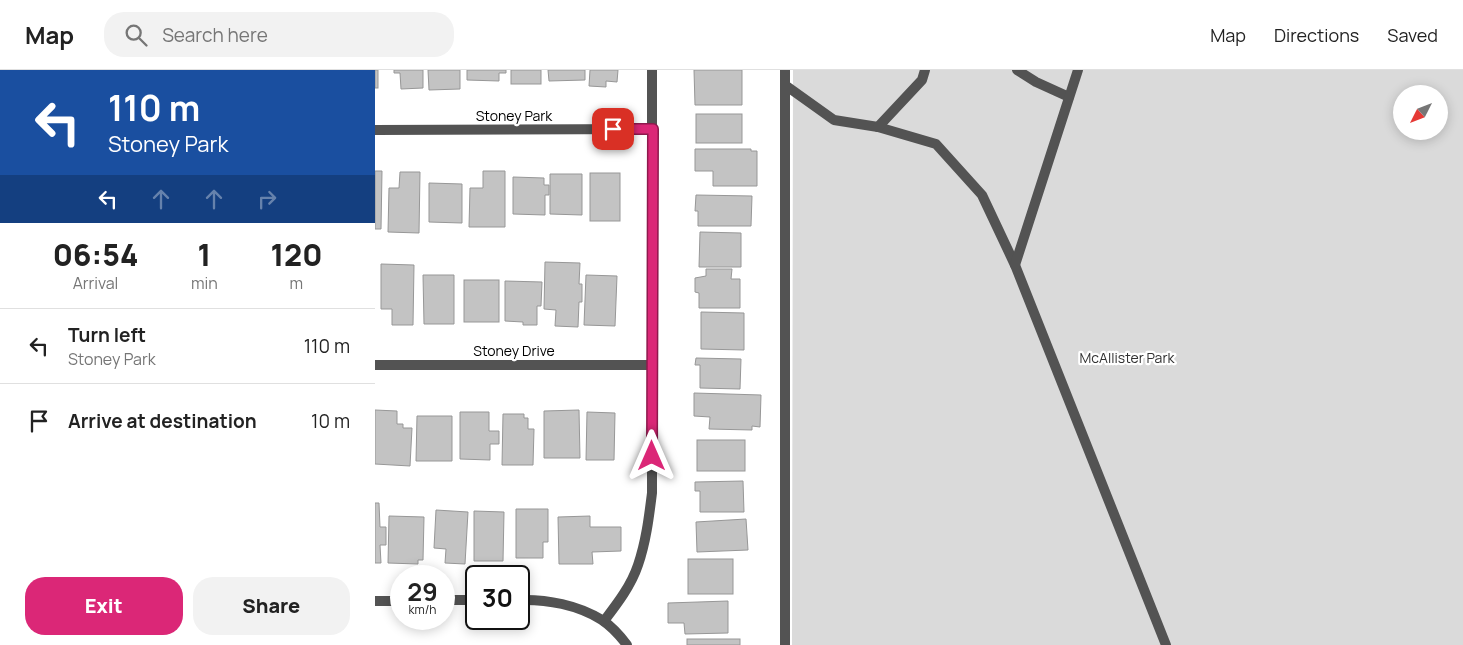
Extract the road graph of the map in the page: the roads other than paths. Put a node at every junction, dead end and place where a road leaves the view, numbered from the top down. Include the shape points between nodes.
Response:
1 (652, 70) edge
2 (785, 70) edge
3 (925, 70) edge
4 (1017, 70) edge
5 (1078, 70) edge
6 (785, 85) junction
7 (1069, 97) junction
8 (877, 127) junction
9 (653, 129) junction
10 (375, 130) edge
11 (1015, 265) junction
12 (375, 365) edge
13 (653, 365) junction
14 (530, 600) edge
15 (375, 601) edge
16 (390, 601) edge
17 (604, 621) junction
18 (627, 645) edge
19 (785, 645) edge
20 (1166, 645) edge

1 - 9 street
2 - 6 street
3 - 8 street via 922,80
4 - 7 street
5 - 7 street
6 - 8 street via 834,120
6 - 19 street
7 - 11 street
8 - 11 street via 936,144 982,195
9 - 10 street, Stoney Park
9 - 13 street
11 - 20 street
12 - 13 street, Stoney Drive
13 - 17 street via 649,523 639,565
14 - 17 street via 584,610
15 - 16 street
17 - 18 street

